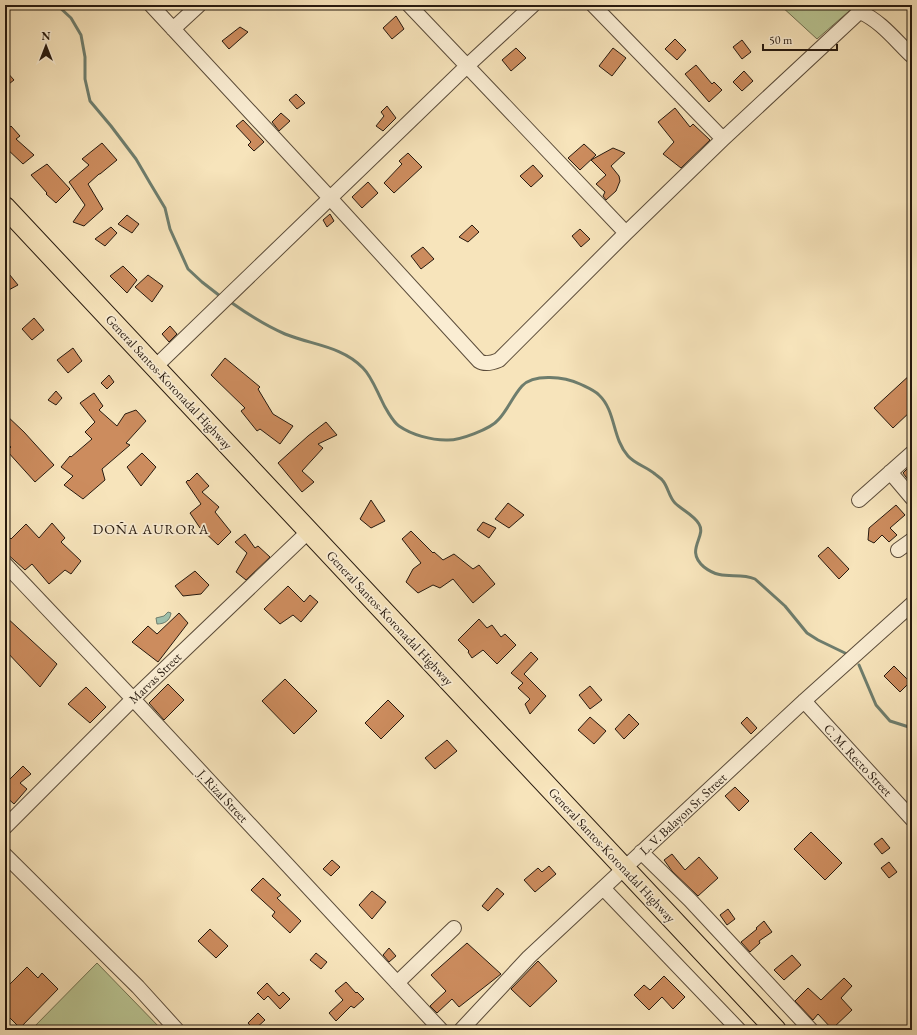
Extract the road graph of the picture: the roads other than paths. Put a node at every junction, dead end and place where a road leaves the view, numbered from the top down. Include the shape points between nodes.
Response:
1 (150, 5) edge
2 (199, 5) edge
3 (409, 5) edge
4 (532, 5) edge
5 (593, 5) edge
6 (863, 9) edge
7 (174, 28) junction
8 (912, 56) edge
9 (467, 66) junction
10 (723, 139) junction
11 (330, 198) junction
12 (5, 207) edge
13 (626, 233) junction
14 (155, 367) junction
15 (912, 453) edge
16 (890, 472) junction
17 (912, 498) edge
18 (859, 500) dead end
19 (309, 531) junction
20 (912, 540) edge
21 (898, 550) dead end
22 (5, 564) edge
23 (912, 604) edge
24 (133, 699) junction
25 (804, 702) junction
26 (912, 819) edge
27 (5, 827) edge
28 (641, 852) junction
29 (5, 855) edge
30 (624, 868) junction
31 (603, 888) junction
32 (454, 928) dead end
33 (397, 983) junction
34 (177, 1030) edge
35 (441, 1030) edge
36 (461, 1030) edge
37 (739, 1030) edge
38 (776, 1030) edge
39 (811, 1030) edge

1 - 7 street
2 - 7 street
3 - 9 street
4 - 9 street
5 - 10 street
6 - 8 street
6 - 10 street
7 - 11 street
9 - 11 street
9 - 13 street
10 - 13 street
11 - 13 street via 482,363 499,360
11 - 14 street
12 - 14 highway, General Santos-Koronadal Highway
14 - 19 highway, General Santos-Koronadal Highway
15 - 16 street
16 - 17 street
16 - 18 street
19 - 24 street, Marvas Street
19 - 30 highway, General Santos-Koronadal Highway
20 - 21 street
22 - 24 street, J. Rizal Street
23 - 25 street, L. V. Balayon Sr. Street
24 - 27 street, Marvas Street
24 - 33 street, J. Rizal Street
25 - 26 street, C. M. Recto Street
25 - 28 street, L. V. Balayon Sr. Street
28 - 30 street, L. V. Balayon Sr. Street
28 - 39 street via 690,900
29 - 34 street via 138,987
30 - 31 street, L. V. Balayon Sr. Street
30 - 38 highway, General Santos-Koronadal Highway
31 - 36 street, L. V. Balayon Sr. Street via 529,957
31 - 37 street
32 - 33 street
33 - 35 street, J. Rizal Street

